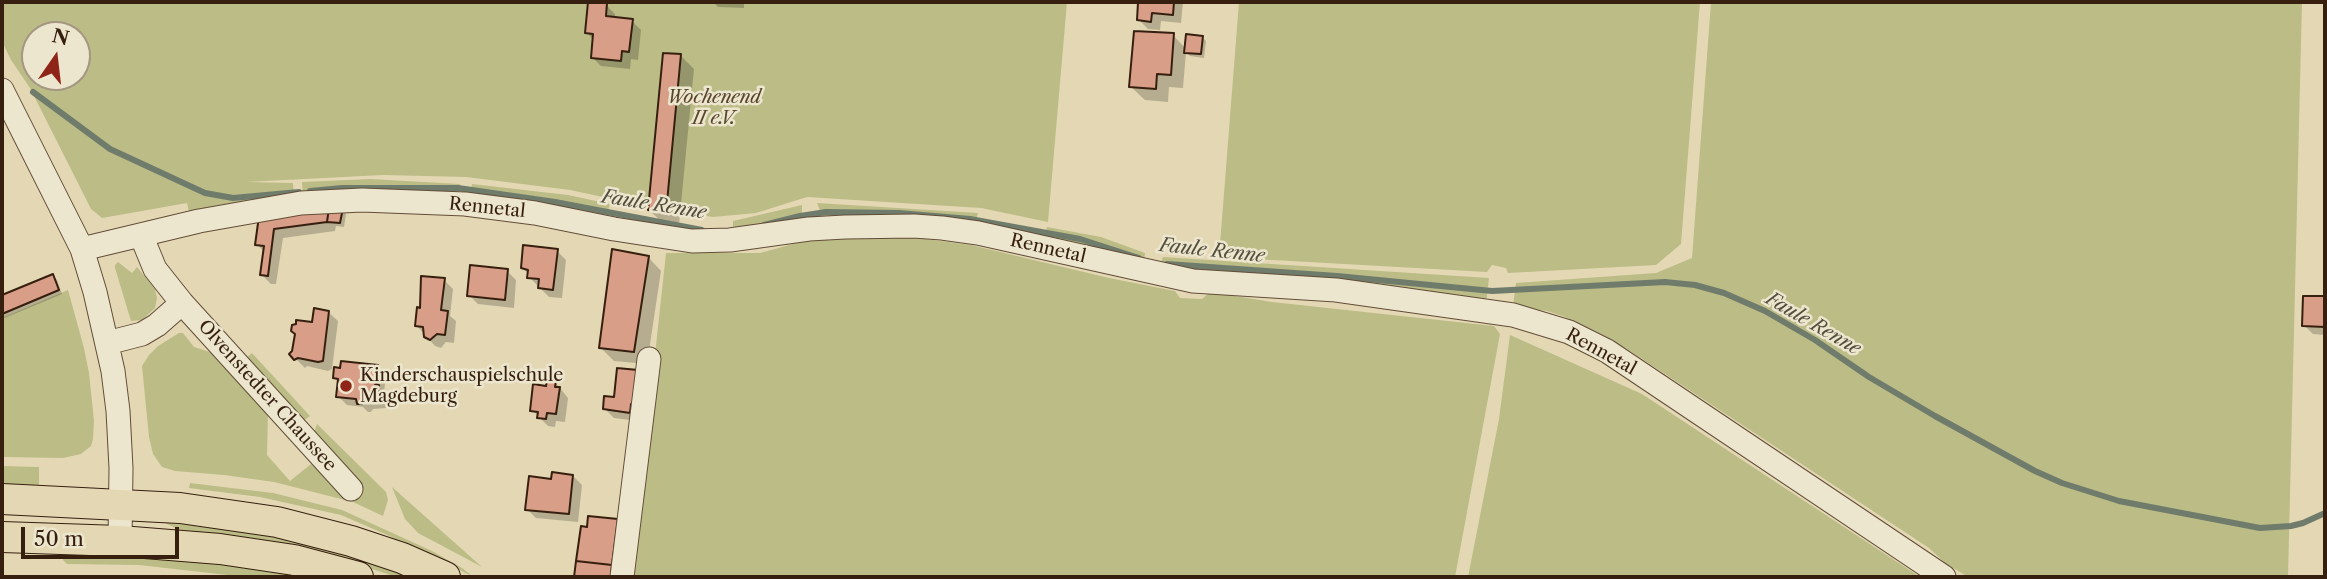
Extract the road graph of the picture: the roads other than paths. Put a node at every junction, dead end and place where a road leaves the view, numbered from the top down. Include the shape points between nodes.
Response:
1 (2, 90) edge
2 (10, 121) edge
3 (141, 235) junction
4 (82, 249) junction
5 (182, 303) junction
6 (107, 343) junction
7 (649, 359) dead end
8 (351, 489) dead end
9 (2, 499) edge
10 (121, 504) junction
11 (2, 537) edge
12 (120, 541) junction
13 (358, 577) edge
14 (445, 577) edge
15 (622, 577) edge
16 (1944, 577) edge

1 - 2 street
2 - 4 street
3 - 4 street, Rennetal
3 - 5 street, Olvenstedter Chaussee via 155,269
3 - 16 street, Rennetal via 256,210 362,200 464,204 692,241 809,229 914,226 978,233 1193,281 1336,290 1513,315 1569,332 1607,351
4 - 6 street
5 - 6 street via 142,334
5 - 8 street, Olvenstedter Chaussee
6 - 10 street via 118,411
7 - 15 street
9 - 10 main road
10 - 12 street
10 - 14 main road via 277,522 351,541
11 - 12 main road
12 - 13 main road via 265,555

